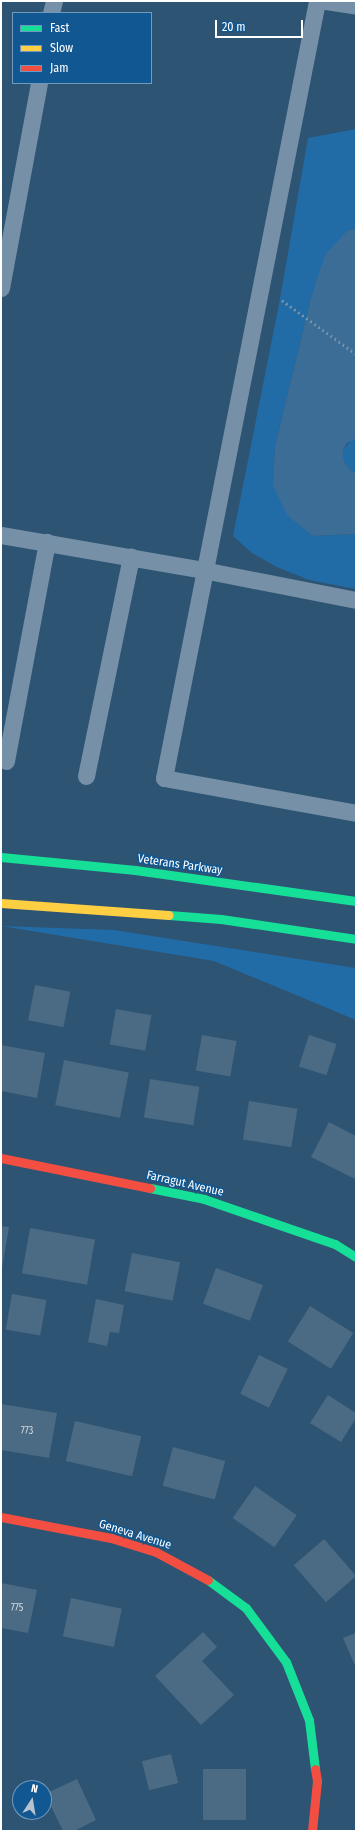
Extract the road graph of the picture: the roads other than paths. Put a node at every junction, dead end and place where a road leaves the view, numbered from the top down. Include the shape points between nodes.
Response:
1 (54, 1) edge
2 (317, 1) edge
3 (326, 1) edge
4 (356, 6) edge
5 (52, 12) edge
6 (39, 84) edge
7 (1, 288) edge
8 (1, 535) edge
9 (47, 542) junction
10 (131, 557) junction
11 (204, 570) junction
12 (356, 600) edge
13 (6, 761) dead end
14 (86, 776) dead end
15 (356, 813) edge
16 (1, 857) edge
17 (356, 901) edge
18 (1, 903) edge
19 (356, 939) edge
20 (1, 1158) edge
21 (356, 1257) edge
22 (1, 1517) edge
23 (312, 1831) edge

1 - 5 lane
2 - 11 lane
3 - 4 lane
6 - 7 lane
8 - 9 lane
9 - 10 lane
9 - 13 lane
10 - 11 lane
10 - 14 lane
11 - 12 lane
11 - 15 lane via 164,778
16 - 17 street, Veterans Parkway via 135,870
18 - 19 street via 220,919
20 - 21 street, Farragut Avenue via 204,1199 335,1244
22 - 23 street, Geneva Avenue via 111,1538 156,1552 219,1586 246,1608 286,1662 309,1720 317,1781

